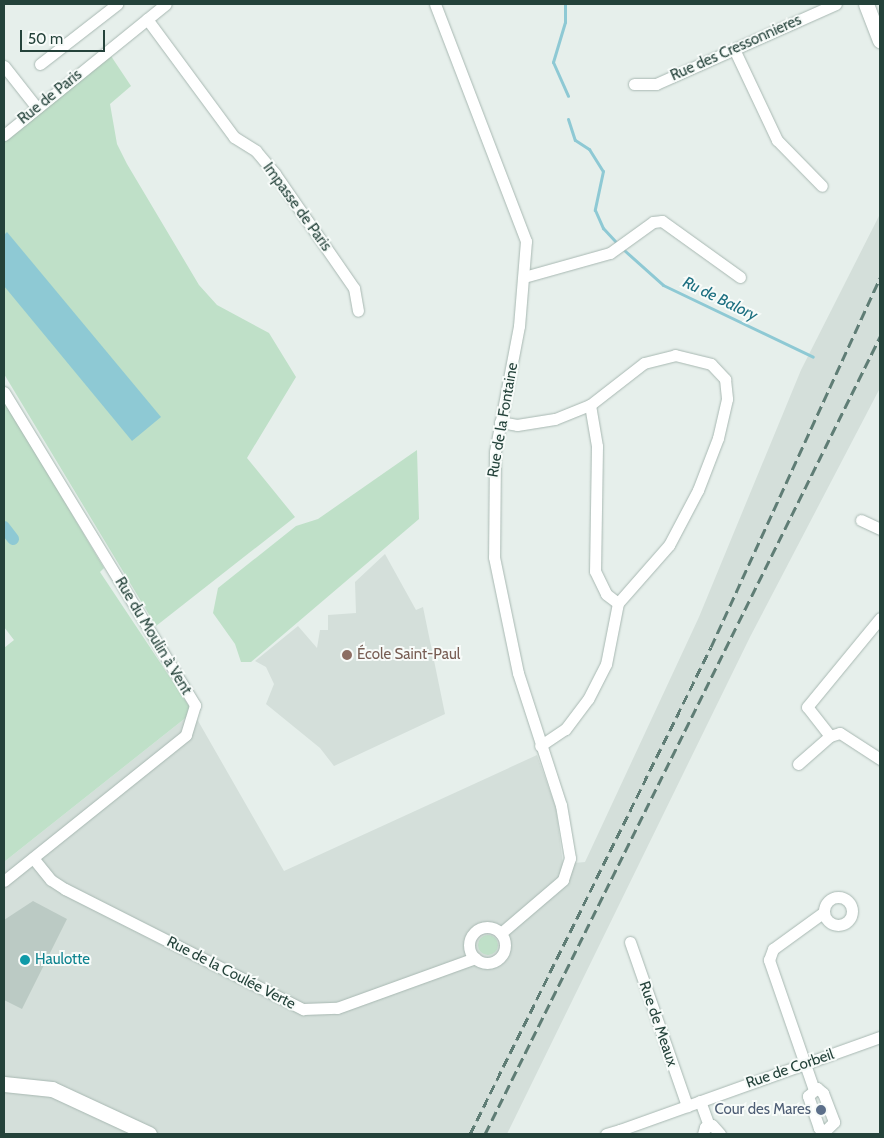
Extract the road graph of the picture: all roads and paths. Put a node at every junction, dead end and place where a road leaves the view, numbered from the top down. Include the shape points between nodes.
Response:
1 (117, 4) edge
2 (166, 4) edge
3 (435, 4) edge
4 (836, 4) edge
5 (866, 4) edge
6 (147, 19) junction
7 (880, 40) edge
8 (734, 48) junction
9 (40, 64) dead end
10 (4, 66) edge
11 (634, 84) dead end
12 (37, 108) junction
13 (4, 135) edge
14 (822, 186) dead end
15 (524, 277) junction
16 (740, 277) dead end
17 (358, 312) dead end
18 (4, 392) edge
19 (590, 405) junction
20 (500, 422) junction
21 (862, 520) dead end
22 (880, 529) edge
23 (618, 602) junction
24 (880, 618) edge
25 (830, 736) junction
26 (540, 746) junction
27 (880, 760) edge
28 (798, 764) dead end
29 (32, 858) junction
30 (4, 880) edge
31 (824, 912) dead end
32 (501, 933) junction
33 (630, 942) dead end
34 (475, 958) junction
35 (880, 1038) edge
36 (805, 1064) junction
37 (4, 1084) edge
38 (814, 1090) dead end
39 (700, 1101) junction
40 (687, 1106) junction
41 (706, 1130) edge
42 (621, 1132) edge
43 (149, 1134) edge
44 (606, 1134) edge
45 (720, 1134) edge

1 - 9 street
2 - 6 street, Rue de Paris
3 - 15 street, Rue de la Fontaine via 523,228
4 - 8 street, Rue des Cressonnieres
5 - 7 street
6 - 12 street, Rue de Paris
6 - 17 street, Impasse de Paris via 234,137 256,151 275,174 354,288
8 - 11 street, Rue des Cressonnieres via 656,84
8 - 14 street via 777,140
10 - 12 street
12 - 13 street, Rue de Paris
15 - 16 street via 610,253 653,222 662,221
15 - 20 street, Rue de la Fontaine via 510,381
18 - 29 street, Rue du Moulin à Vent via 195,705 186,735
19 - 20 street via 554,420 517,425
19 - 23 street via 596,446 595,571 606,594
19 - 23 street via 644,363 675,355 711,364 725,379 727,398 718,438 698,490 668,545
20 - 26 street, Rue de la Fontaine via 492,478 494,557 518,673
21 - 22 street
23 - 26 street via 606,664 588,699 565,728
24 - 25 street via 807,707
25 - 27 street via 840,733 852,737
25 - 28 street
26 - 32 street, Rue de la Fontaine via 567,829 569,867 563,880
29 - 30 street, Rue du Moulin à Vent
29 - 34 street, Rue de la Coulée Verte via 51,880 65,889 303,1009 337,1008
31 - 36 street via 773,949 769,960
32 - 34 street, Rue de la Coulée Verte via 505,948 500,958 490,962
32 - 34 street via 490,927 474,933 469,944
33 - 40 street, Rue de Meaux
35 - 36 street, Rue de Corbeil
36 - 38 street
36 - 39 street, Rue de Corbeil
37 - 43 street via 52,1089
39 - 40 street, Rue de Corbeil
39 - 41 street
40 - 42 street, Rue de Corbeil
41 - 45 street via 715,1126
42 - 44 street, Rue de Corbeil

